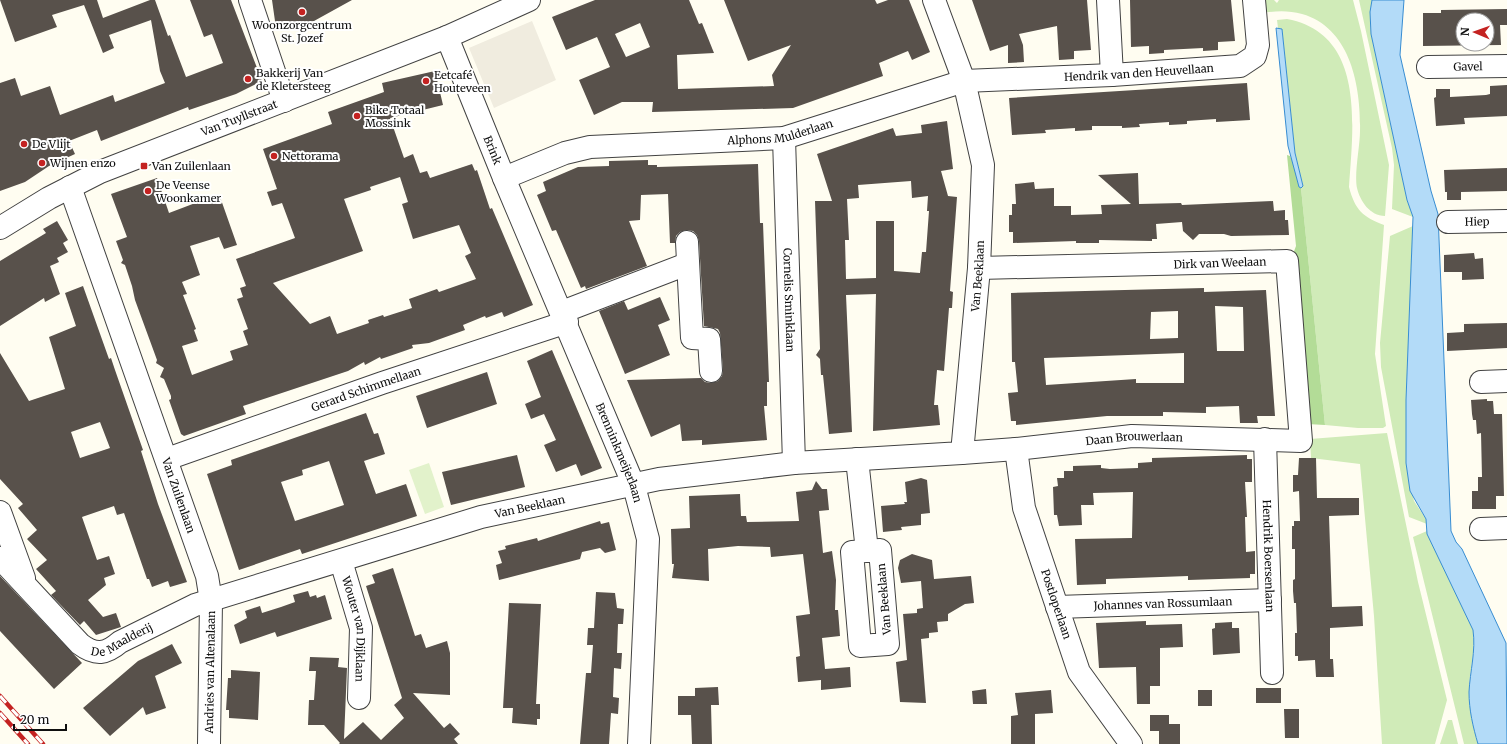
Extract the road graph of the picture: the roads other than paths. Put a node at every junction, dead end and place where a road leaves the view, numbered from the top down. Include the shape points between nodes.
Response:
1 (250, 0) edge
2 (529, 0) edge
3 (934, 0) edge
4 (1108, 0) edge
5 (1254, 0) edge
6 (447, 37) junction
7 (1507, 66) edge
8 (1428, 68) dead end
9 (1112, 75) junction
10 (964, 81) junction
11 (284, 101) junction
12 (784, 138) junction
13 (590, 147) joint
14 (504, 178) junction
15 (70, 187) junction
16 (1507, 221) edge
17 (1448, 222) dead end
18 (0, 228) edge
19 (686, 242) dead end
20 (687, 264) junction
21 (979, 268) junction
22 (564, 317) junction
23 (711, 371) dead end
24 (1507, 381) edge
25 (1481, 382) dead end
26 (1301, 436) joint
27 (1265, 439) junction
28 (1016, 449) junction
29 (962, 453) junction
30 (167, 459) junction
31 (857, 459) junction
32 (794, 463) junction
33 (634, 486) junction
34 (0, 512) edge
35 (1507, 528) edge
36 (1481, 529) dead end
37 (867, 551) dead end
38 (0, 558) edge
39 (341, 561) junction
40 (28, 589) junction
41 (1270, 600) junction
42 (211, 601) junction
43 (1057, 607) junction
44 (1272, 673) dead end
45 (359, 698) dead end
46 (209, 744) edge
47 (639, 744) edge
48 (1131, 744) edge

1 - 11 street
2 - 6 street, Van Tuyllstraat
3 - 10 street, Van Beeklaan
4 - 9 street
5 - 9 street, Hendrik van den Heuvellaan via 1258,45 1255,56 1240,66
6 - 11 street, Van Tuyllstraat
6 - 14 street, Brink
7 - 8 street, Gavel
9 - 10 street, Hendrik van den Heuvellaan
10 - 12 street, Alphons Mulderlaan
10 - 21 street, Van Beeklaan via 983,165
11 - 15 street, Van Tuyllstraat via 118,164
12 - 13 street, Alphons Mulderlaan
12 - 32 street, Cornelis Sminklaan
13 - 14 street, Brink via 565,153
14 - 22 street, Brenninkmeijerlaan
15 - 18 street, Van Tuyllstraat
15 - 30 street, Van Zuilenlaan
16 - 17 street, Hiep
19 - 20 street
20 - 22 street, Gerard Schimmellaan
20 - 23 street via 692,338 709,339
21 - 26 street, Dirk van Weelaan via 1287,261
21 - 29 street, Van Beeklaan
22 - 30 street, Gerard Schimmellaan
22 - 33 street, Brenninkmeijerlaan
24 - 25 street
26 - 27 street, Daan Brouwerlaan via 1301,441
27 - 28 street, Daan Brouwerlaan via 1132,436
27 - 41 street, Hendrik Boersenlaan
28 - 29 street, Daan Brouwerlaan
28 - 43 street, Postloperlaan via 1024,508
29 - 31 street, Van Beeklaan
30 - 42 street, Van Zuilenlaan via 207,576
31 - 32 street, Van Beeklaan
31 - 37 street, Van Beeklaan
32 - 33 street, Van Beeklaan via 659,479
33 - 39 street, Van Beeklaan via 481,517
33 - 47 street, Brenninkmeijerlaan via 648,538
34 - 40 street, De Maalderij
35 - 36 street
38 - 40 street, De Maalderij
39 - 42 street, Van Beeklaan
39 - 45 street, Wouter van Dijklaan via 361,628
40 - 42 street, De Maalderij via 80,644 99,653 110,651 127,638 195,605
41 - 43 street, Johannes van Rossumlaan
41 - 44 street, Hendrik Boersenlaan
42 - 46 street, Andries van Altenalaan
43 - 48 street, Postloperlaan via 1079,672

